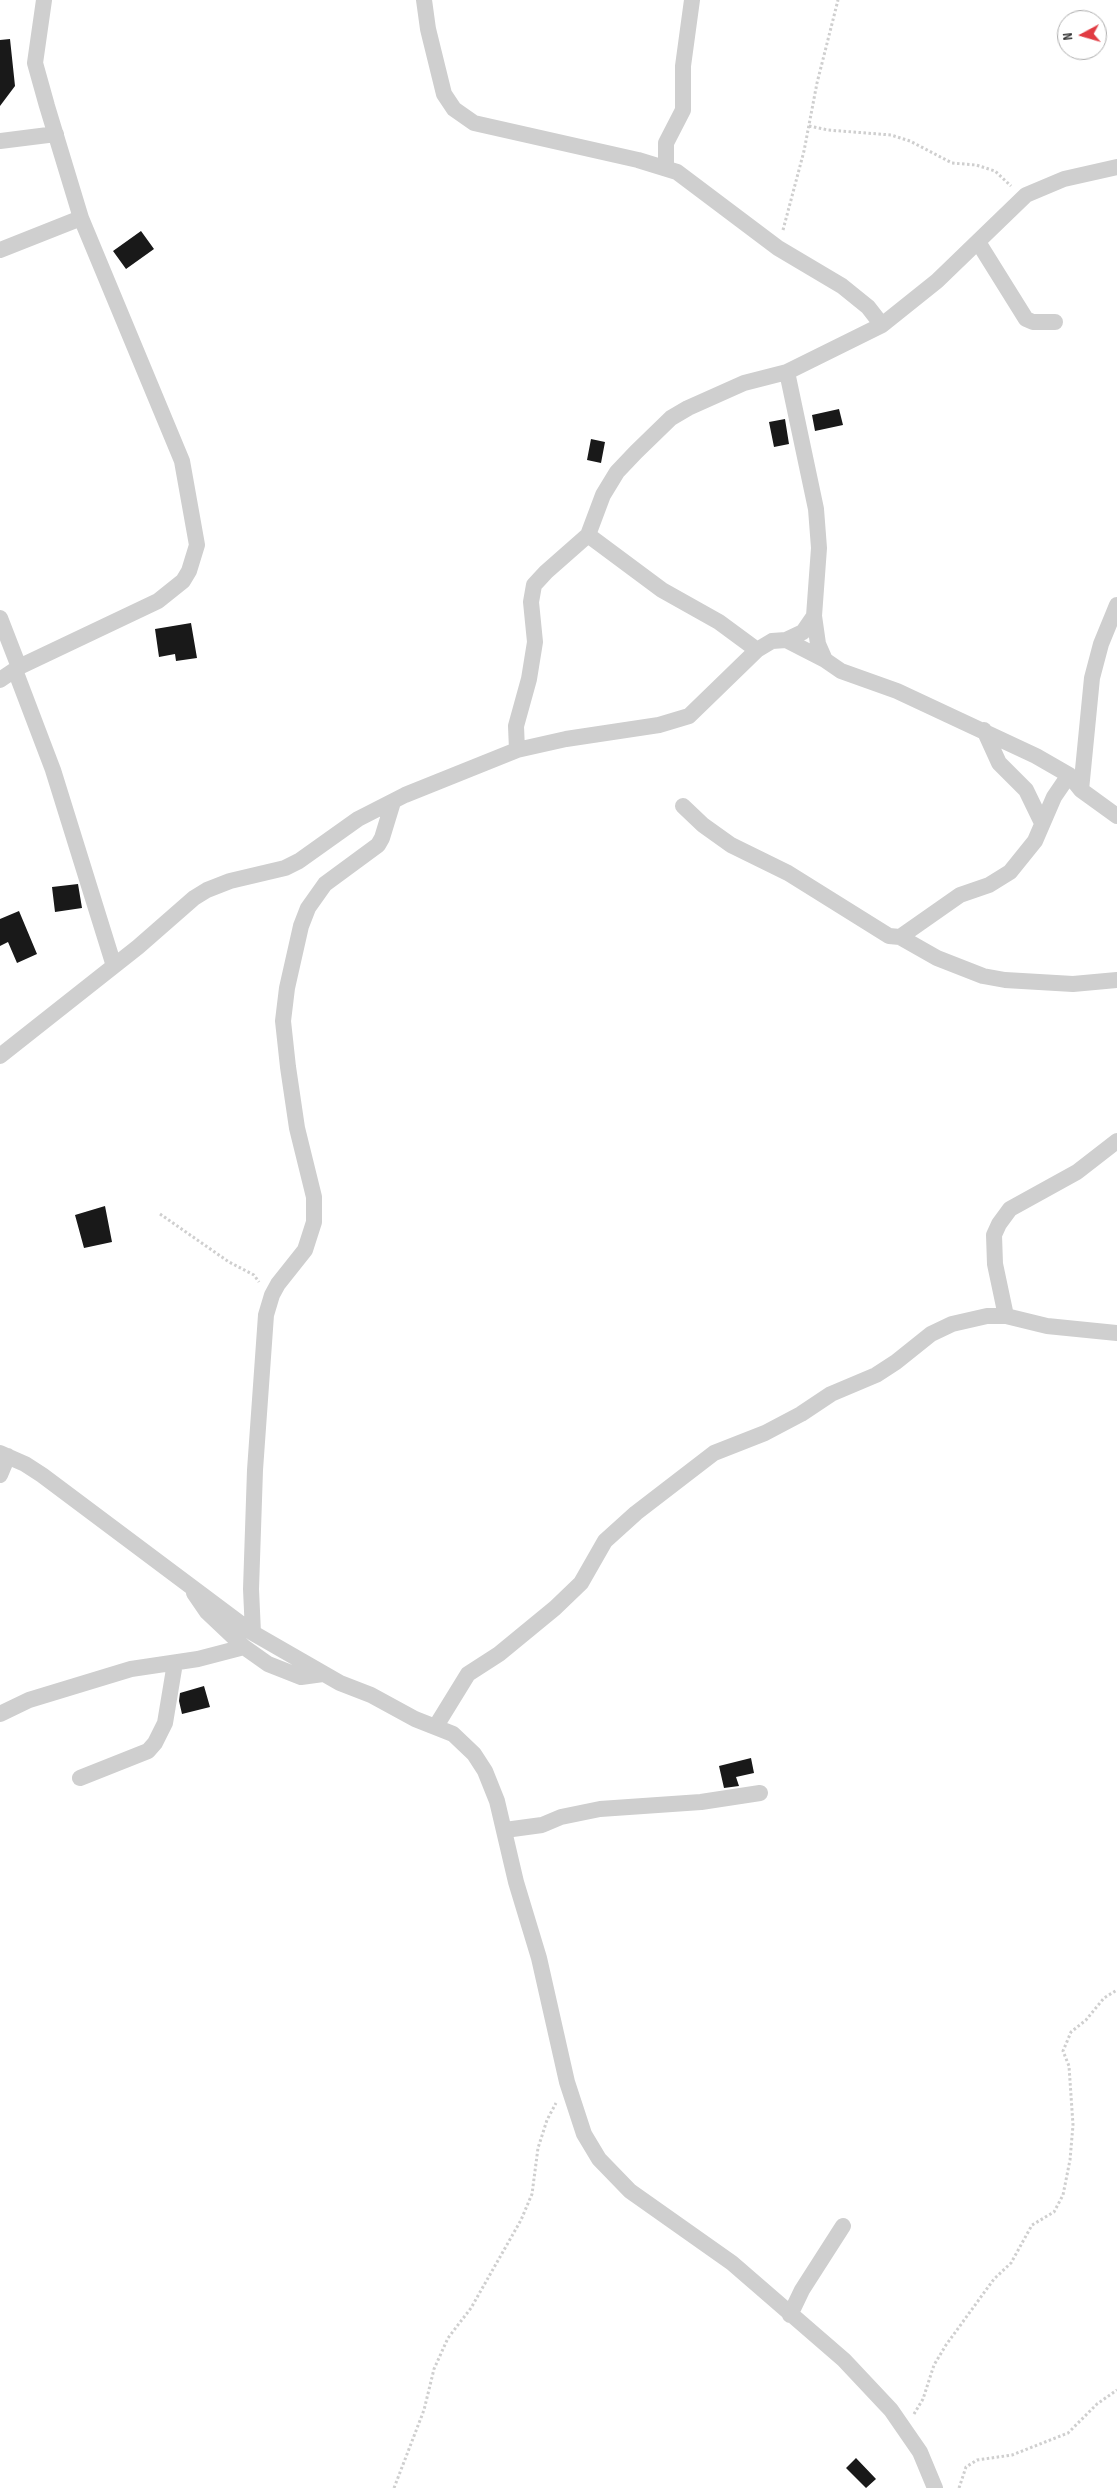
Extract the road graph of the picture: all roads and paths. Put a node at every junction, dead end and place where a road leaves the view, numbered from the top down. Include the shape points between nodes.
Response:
1 (44, 0) edge
2 (424, 0) edge
3 (692, 0) edge
4 (838, 0) edge
5 (809, 126) junction
6 (56, 134) junction
7 (0, 141) edge
8 (1117, 167) edge
9 (666, 168) junction
10 (1026, 196) junction
11 (82, 218) junction
12 (978, 242) junction
13 (778, 248) junction
14 (0, 250) edge
15 (1055, 322) dead end
16 (882, 325) junction
17 (786, 372) junction
18 (588, 535) junction
19 (1117, 605) edge
20 (814, 616) junction
21 (0, 618) edge
22 (786, 640) junction
23 (757, 650) junction
24 (824, 660) junction
25 (17, 668) junction
26 (0, 680) edge
27 (984, 730) junction
28 (517, 750) junction
29 (1069, 776) junction
30 (1082, 790) junction
31 (393, 802) junction
32 (683, 806) dead end
33 (1117, 816) edge
34 (1042, 823) junction
35 (900, 937) junction
36 (114, 966) junction
37 (1117, 980) edge
38 (0, 1056) edge
39 (1117, 1141) edge
40 (160, 1214) dead end
41 (270, 1302) junction
42 (1006, 1316) junction
43 (1117, 1333) edge
44 (4, 1455) edge
45 (0, 1475) edge
46 (188, 1585) junction
47 (253, 1633) junction
48 (244, 1647) junction
49 (175, 1663) junction
50 (323, 1674) junction
51 (0, 1714) edge
52 (436, 1726) junction
53 (80, 1778) dead end
54 (760, 1793) dead end
55 (505, 1830) junction
56 (1117, 1990) edge
57 (566, 2082) junction
58 (843, 2226) dead end
59 (790, 2315) junction
60 (1117, 2390) edge
61 (904, 2428) junction
62 (394, 2488) edge
63 (934, 2488) edge
64 (959, 2488) edge

1 - 6 street via 35,63
2 - 9 street via 444,94 454,109 474,123
3 - 9 street via 683,66 683,110 667,137 664,150
4 - 5 path via 816,83
5 - 10 path via 910,141 952,163 995,171
5 - 13 path
6 - 7 street
6 - 11 street
8 - 10 street via 1064,179
9 - 13 street via 695,184
10 - 12 street
11 - 14 street
11 - 25 street via 182,462 197,545 183,581 158,601
12 - 15 street via 1026,319
12 - 16 street via 937,281
13 - 16 street via 842,286 868,307
16 - 17 street
17 - 18 street via 721,392 671,418 617,472 603,495
17 - 20 street via 816,509 819,548
18 - 23 street via 662,590 719,622
18 - 28 street via 534,585 531,602 534,642 529,679 516,726
19 - 30 street via 1101,644 1092,678
20 - 22 street via 803,632
20 - 24 street
21 - 25 street
22 - 23 street via 772,640
22 - 24 street
23 - 28 street via 689,716 659,725
24 - 27 street via 852,676 897,691
25 - 26 street
25 - 36 street via 53,770
27 - 29 street
27 - 34 street via 999,763 1026,790
28 - 31 street
29 - 30 street
29 - 34 street via 1054,797
30 - 33 street
31 - 36 street via 358,819 285,868 207,890
31 - 41 street via 378,845 325,884 308,908 301,926 283,1021 291,1094 314,1197 314,1222 305,1250 278,1284
32 - 35 street via 731,845 788,873 889,936
34 - 35 street via 1035,841 1010,872 989,885 960,895
35 - 37 street via 937,958 983,976 1073,984
36 - 38 street
39 - 42 street via 1077,1172 1010,1209 999,1224 994,1235 995,1264
40 - 41 path via 229,1262 254,1275
41 - 47 street via 255,1470 251,1589
42 - 43 street via 1047,1326
42 - 52 street via 968,1319 940,1329 876,1375 831,1394 765,1433 714,1453 605,1541 580,1583 555,1608 499,1654 468,1674
44 - 45 street
44 - 46 street via 42,1475
46 - 47 street
46 - 48 street via 207,1612
47 - 50 street
48 - 49 street
48 - 50 street via 289,1674 301,1677
49 - 51 street via 131,1669 83,1682 29,1700
49 - 53 street via 160,1737 148,1750
50 - 52 street
52 - 55 street via 452,1734 474,1754 491,1785
54 - 55 street via 701,1802 600,1809 561,1817 542,1825
55 - 57 street
56 - 61 path via 1104,1998 1071,2032 1063,2051 1068,2066 1073,2126 1063,2196 1054,2212 1032,2225 1011,2264 994,2279 946,2345 934,2365 923,2399
57 - 59 street via 584,2134 599,2159 630,2190 732,2263
57 - 62 path via 547,2120 538,2148 532,2194 521,2220 471,2308 448,2338 434,2369 424,2410
58 - 59 street
59 - 61 street via 844,2360 892,2410
60 - 64 path via 1097,2404 1068,2433 1012,2455 977,2460 966,2467
61 - 63 street via 920,2452

